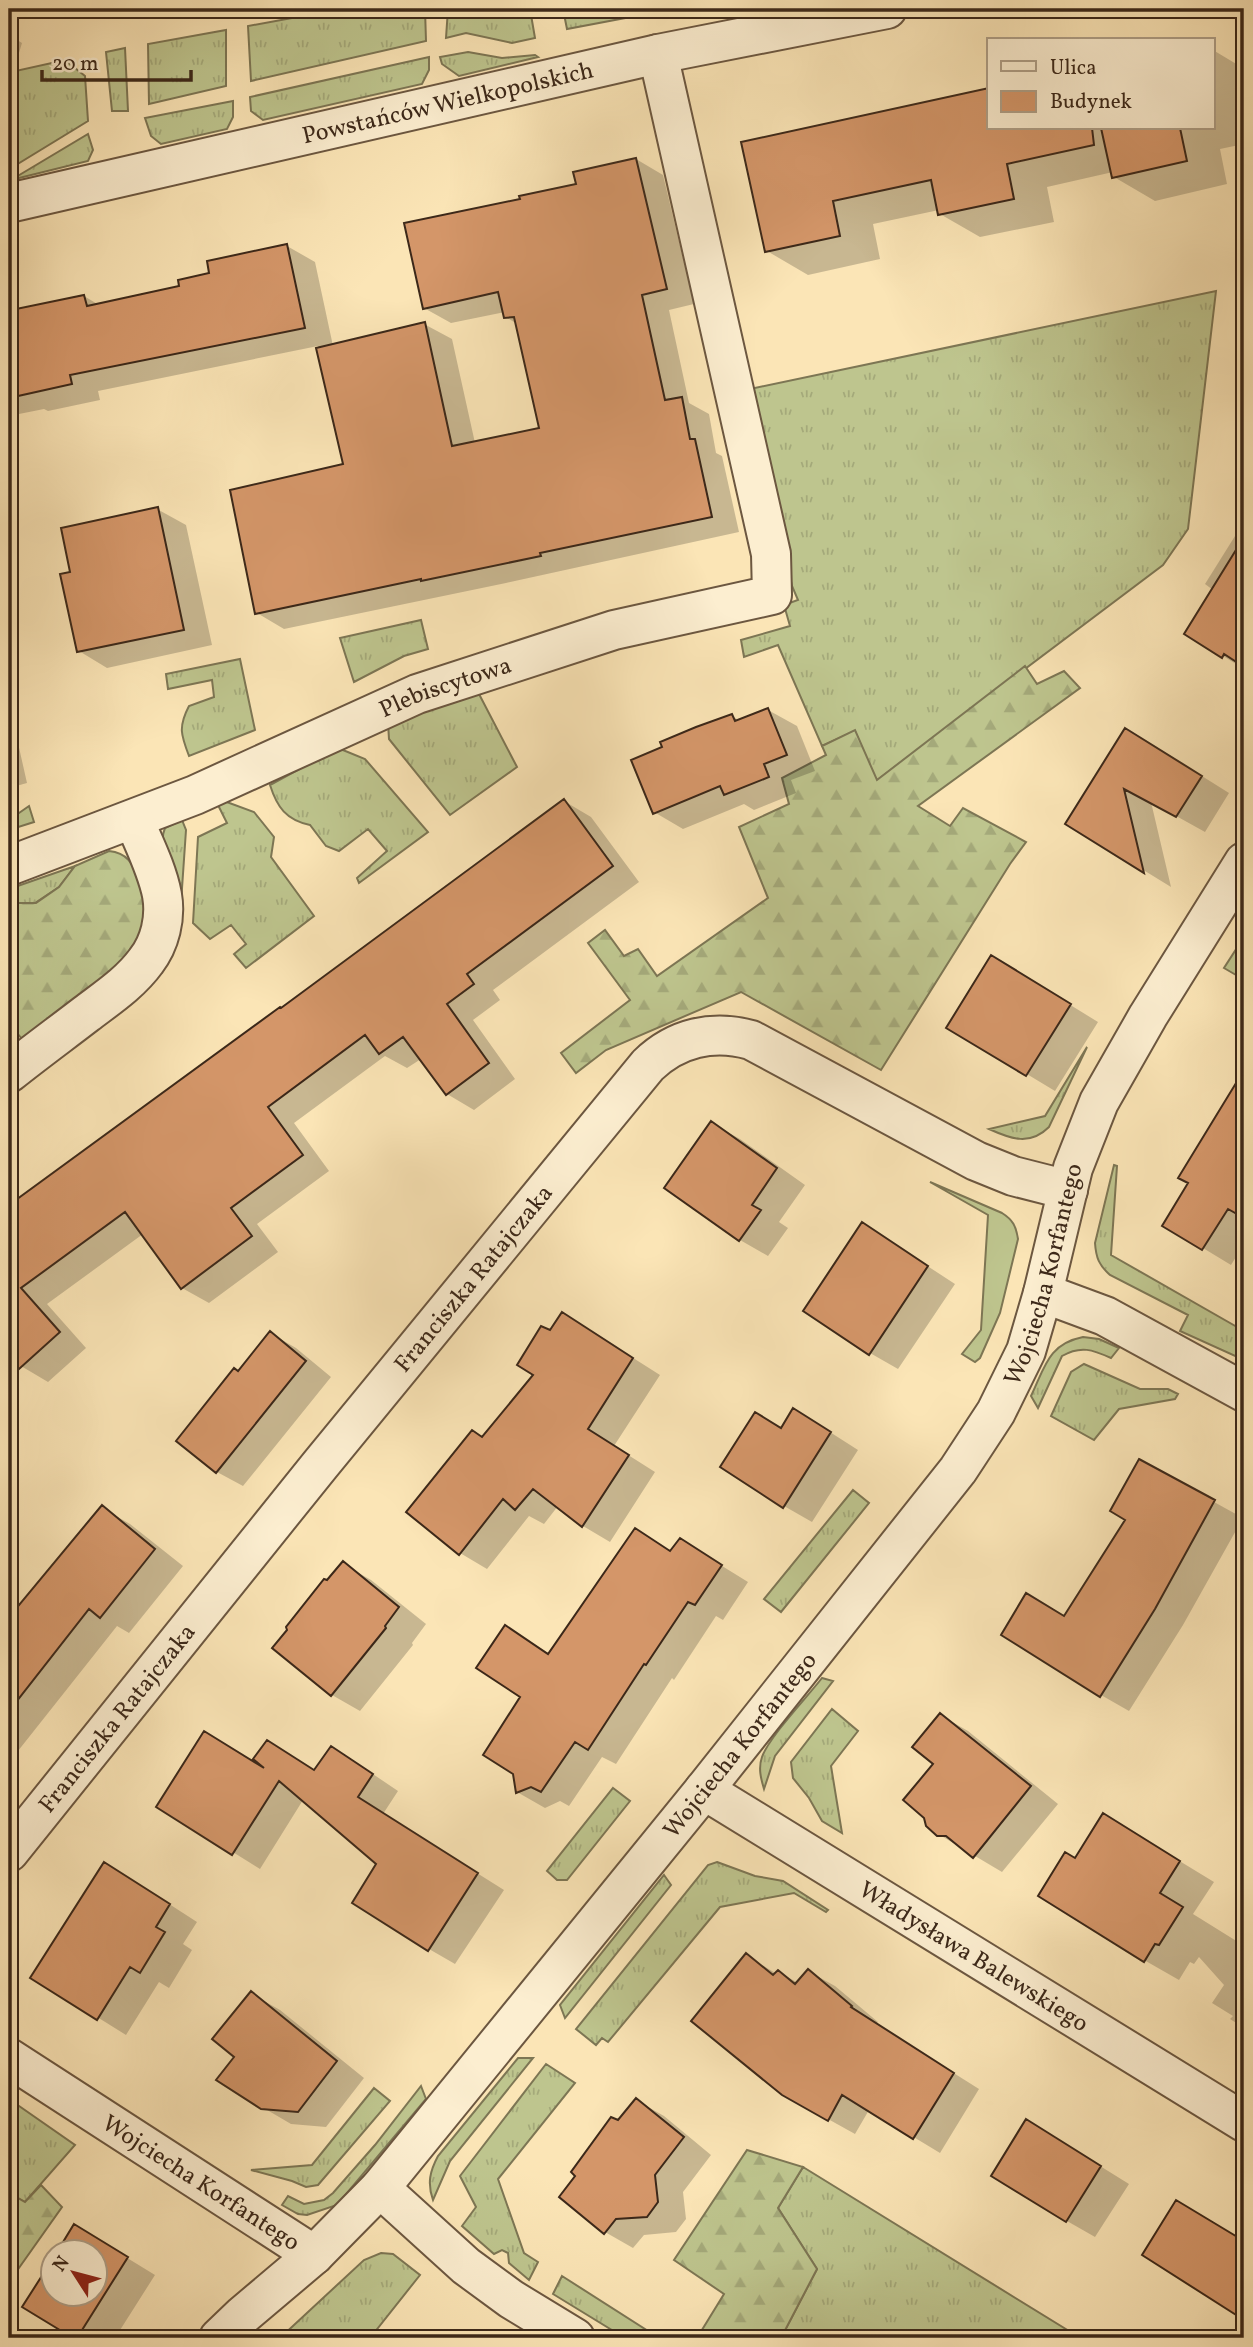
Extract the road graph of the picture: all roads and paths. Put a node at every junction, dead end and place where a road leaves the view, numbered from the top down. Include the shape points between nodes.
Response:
1 (887, 9) edge
2 (659, 54) junction
3 (9, 203) edge
4 (134, 820) junction
5 (1244, 862) edge
6 (9, 866) edge
7 (9, 1073) edge
8 (1068, 1190) junction
9 (1043, 1293) junction
10 (1244, 1392) edge
11 (704, 1790) junction
12 (9, 1852) edge
13 (9, 2058) edge
14 (1244, 2122) edge
15 (380, 2188) junction
16 (314, 2255) junction
17 (219, 2338) edge
18 (575, 2338) edge

1 - 2 street, Powstańców Wielkopolskich
2 - 3 street, Powstańców Wielkopolskich
2 - 4 street, Plebiscytowa via 771,554 772,595 614,630 417,694
4 - 6 street, Plebiscytowa
4 - 7 street via 162,895 160,934 154,948 121,988
5 - 8 street, Wojciecha Korfantego via 1099,1102
8 - 9 street, Wojciecha Korfantego
8 - 12 street, Franciszka Ratajczaka via 976,1161 751,1040 717,1035 693,1038 670,1048 639,1076
9 - 10 street via 1105,1316
9 - 11 street, Wojciecha Korfantego via 1010,1388 958,1470
11 - 14 street, Władysława Balewskiego
11 - 15 street, Wojciecha Korfantego
13 - 16 street, Wojciecha Korfantego
15 - 16 street, Wojciecha Korfantego
15 - 18 street via 466,2266
16 - 17 street

